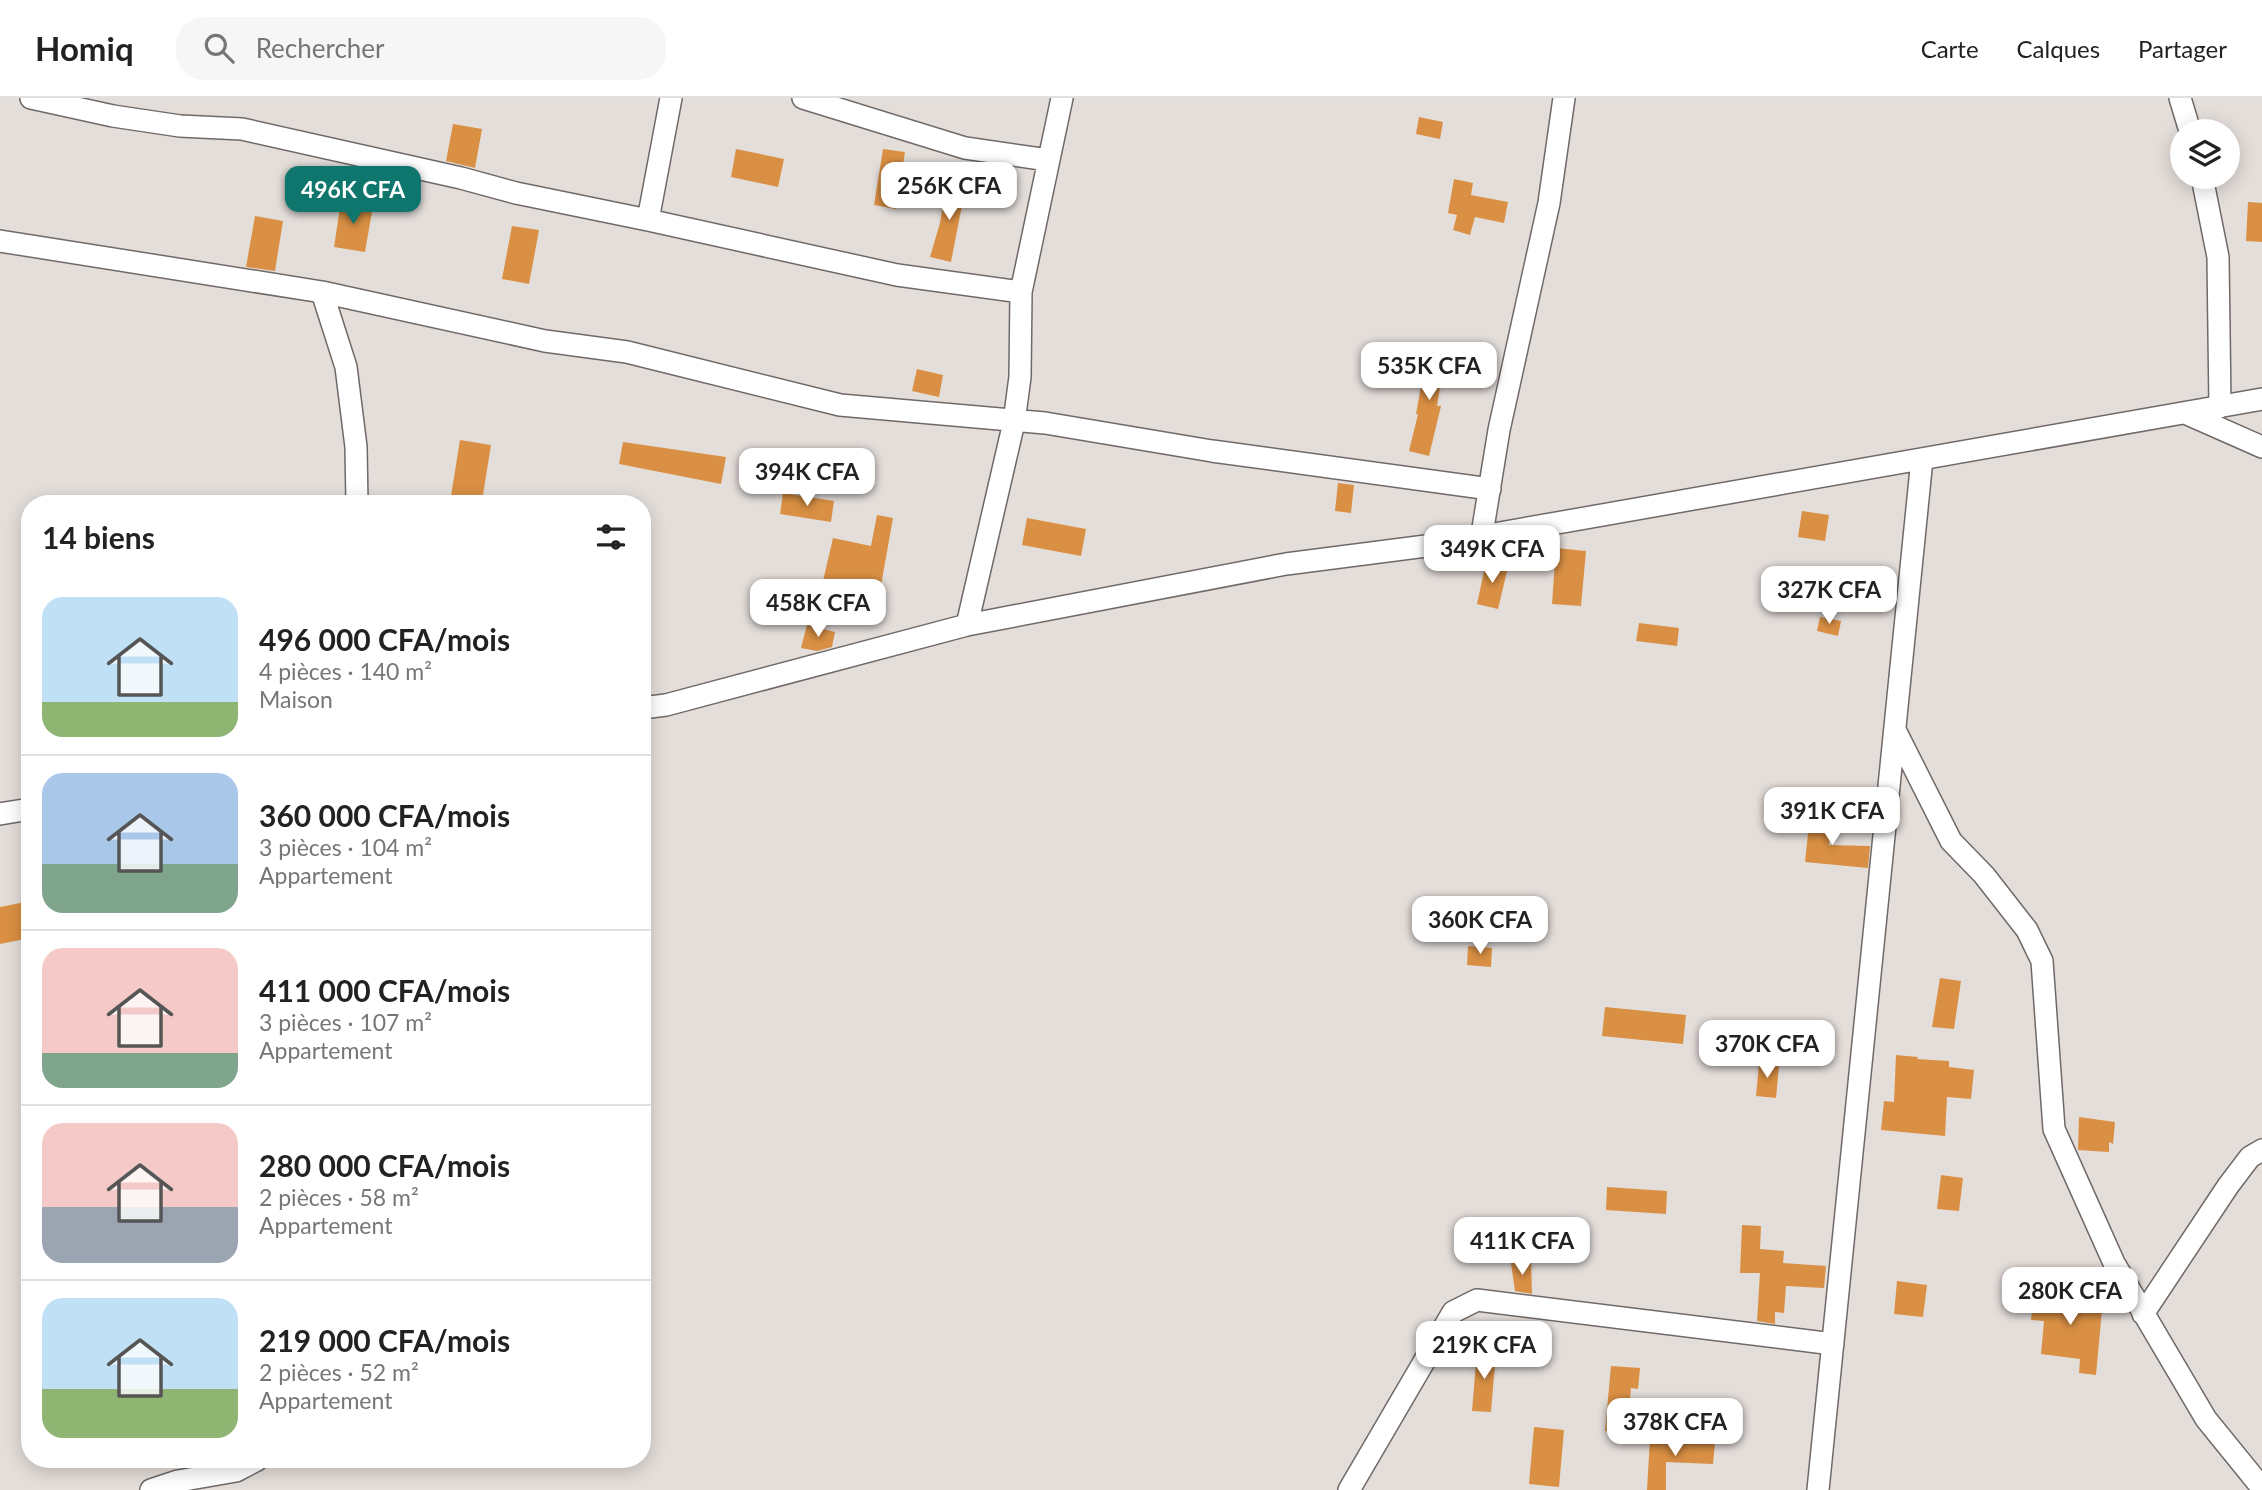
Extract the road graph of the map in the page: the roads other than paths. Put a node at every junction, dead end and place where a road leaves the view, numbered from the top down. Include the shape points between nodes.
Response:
1 (31, 98) edge
2 (671, 98) edge
3 (803, 98) edge
4 (1062, 98) edge
5 (1564, 98) edge
6 (2180, 98) edge
7 (2186, 119) edge
8 (1048, 160) junction
9 (2204, 189) edge
10 (648, 220) junction
11 (0, 242) edge
12 (322, 292) junction
13 (1021, 292) junction
14 (2262, 399) edge
15 (2220, 407) junction
16 (2185, 414) junction
17 (1014, 422) junction
18 (2262, 447) edge
19 (1922, 459) junction
20 (1490, 489) junction
21 (357, 495) edge
22 (1482, 534) junction
23 (967, 625) junction
24 (651, 707) edge
25 (1895, 730) junction
26 (21, 810) edge
27 (0, 814) edge
28 (2262, 1150) edge
29 (2143, 1314) junction
30 (1833, 1343) junction
31 (247, 1468) edge
32 (232, 1480) edge
33 (2262, 1488) edge
34 (151, 1490) edge
35 (1349, 1490) edge
36 (1818, 1490) edge

1 - 10 street via 180,126 242,129
2 - 10 street
3 - 8 street via 965,148
4 - 8 street
5 - 20 street via 1549,203
6 - 7 street
8 - 13 street
9 - 15 street via 2218,257
10 - 13 street via 897,275
11 - 12 street
12 - 17 street via 545,341 627,352 840,405
12 - 21 street via 346,367
13 - 17 street via 1020,377
14 - 15 street
15 - 16 street
16 - 18 street
16 - 19 street
17 - 20 street
17 - 23 street
19 - 22 street
19 - 25 street
20 - 22 street
22 - 23 street via 1286,564
23 - 24 street
25 - 29 street via 1951,841 2027,930 2042,961 2054,1129 2114,1263
25 - 30 street
26 - 27 street
28 - 29 street via 2250,1157 2228,1186
29 - 33 street via 2206,1419
30 - 35 street via 1477,1300 1453,1312
30 - 36 street
31 - 32 street
32 - 34 street via 178,1481

